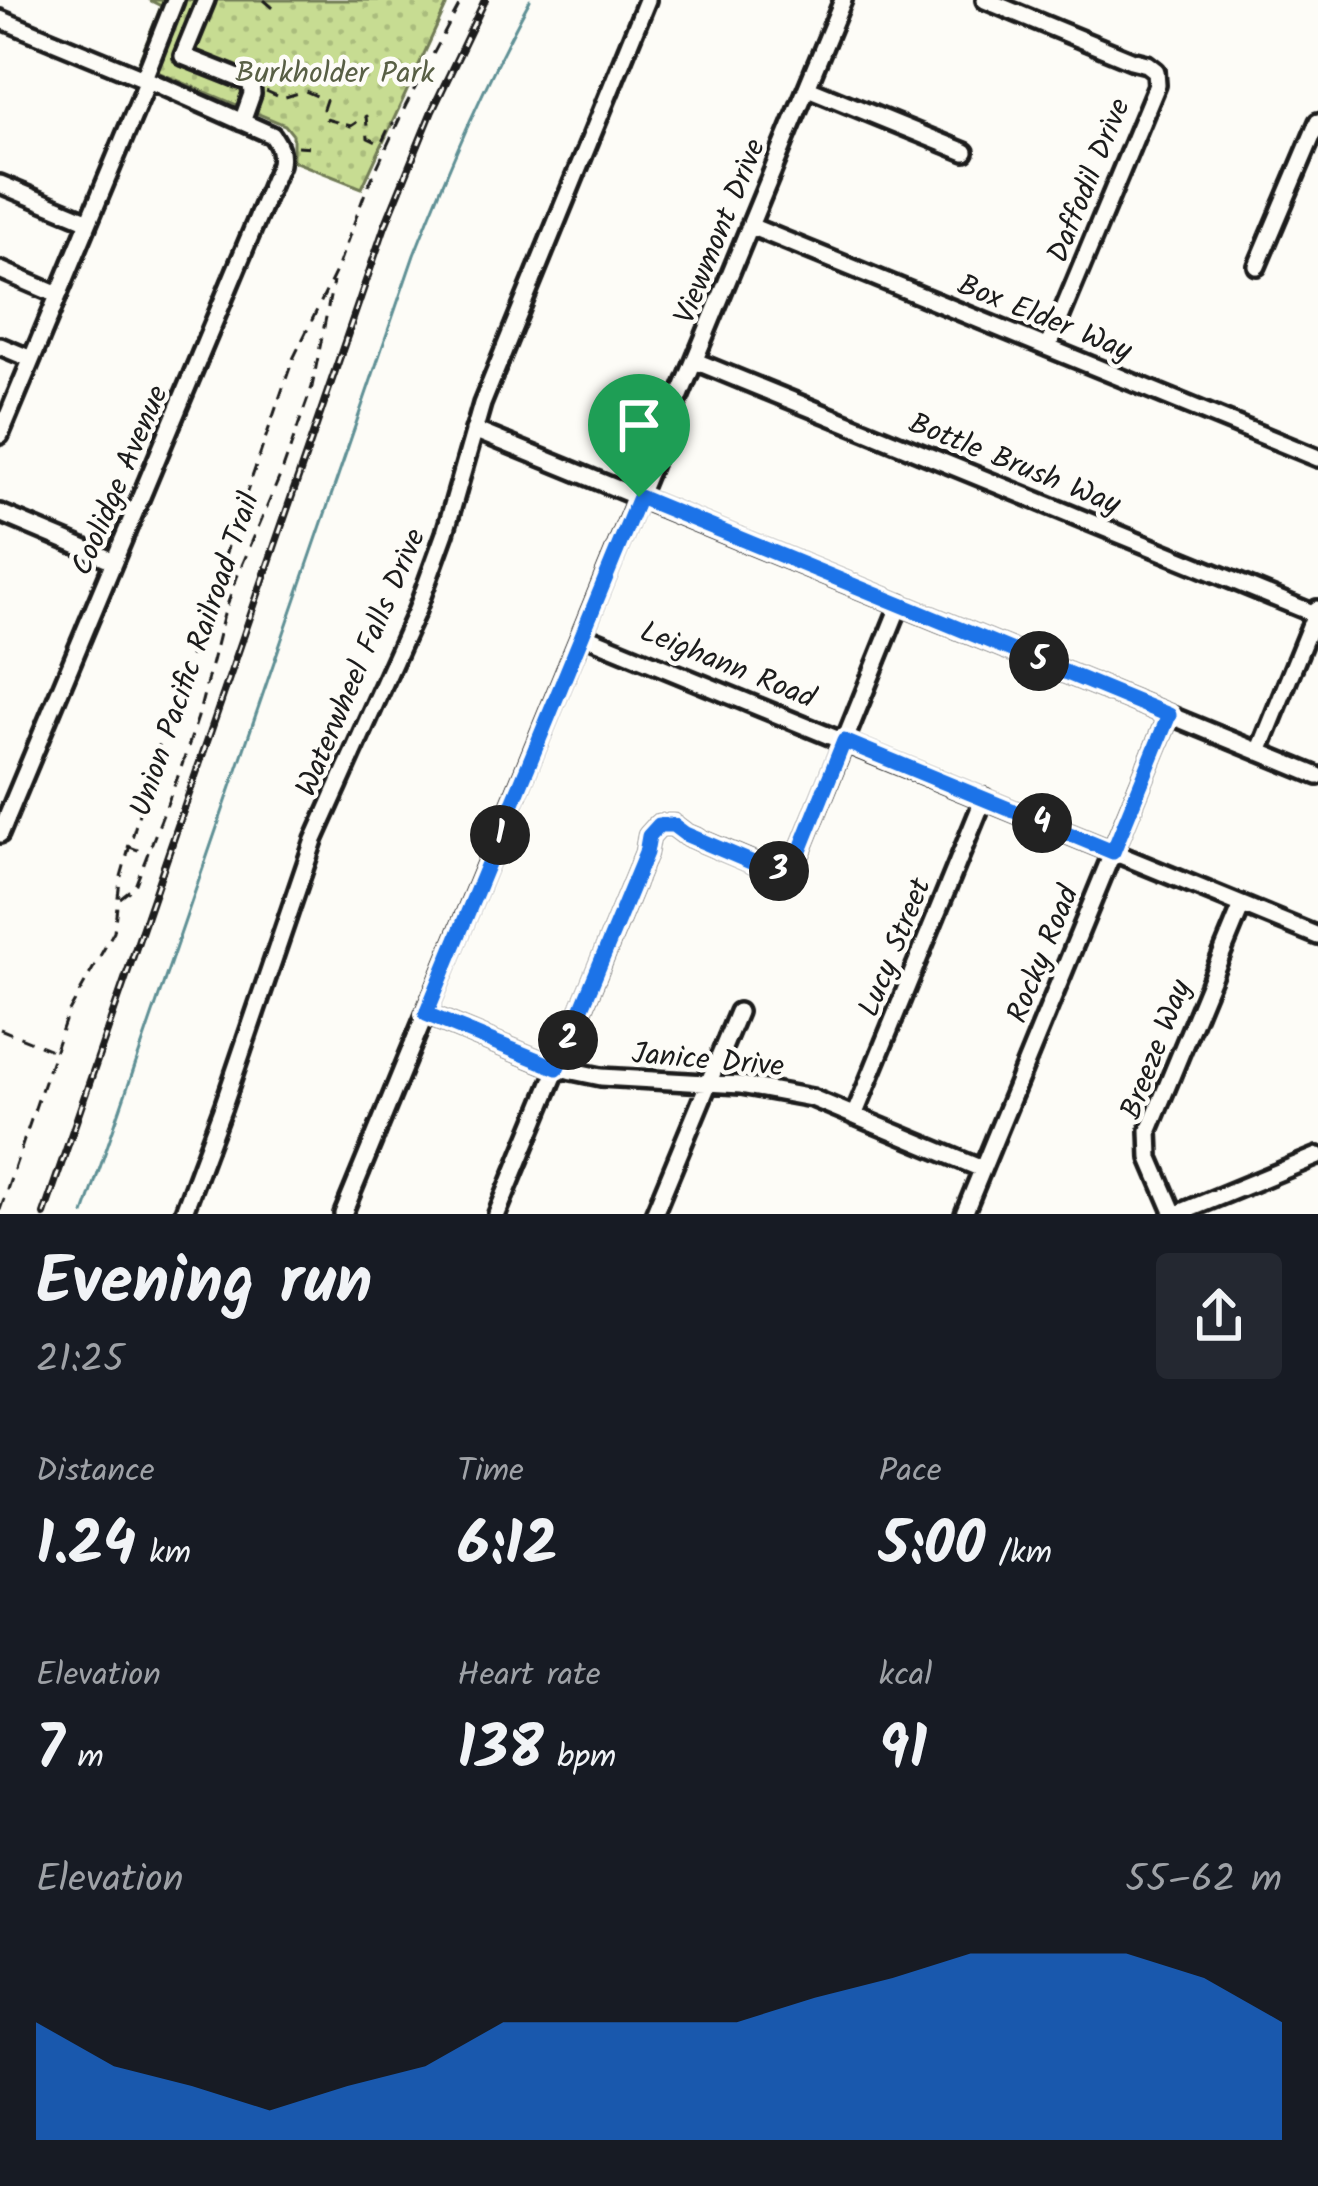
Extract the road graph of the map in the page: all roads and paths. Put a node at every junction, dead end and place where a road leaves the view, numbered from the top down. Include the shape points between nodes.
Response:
1 (175, 0) edge
2 (206, 0) edge
3 (264, 0) edge
4 (463, 0) edge
5 (647, 0) edge
6 (843, 0) edge
7 (985, 0) edge
8 (280, 14) dead end
9 (0, 20) edge
10 (146, 79) junction
11 (253, 88) junction
12 (808, 88) junction
13 (327, 119) junction
14 (242, 122) junction
15 (1318, 122) edge
16 (396, 126) junction
17 (324, 127) dead end
18 (288, 145) junction
19 (314, 147) dead end
20 (965, 152) dead end
21 (0, 184) edge
22 (89, 221) junction
23 (751, 226) junction
24 (1257, 266) dead end
25 (0, 270) edge
26 (334, 277) junction
27 (58, 295) junction
28 (0, 346) edge
29 (1048, 347) junction
30 (32, 359) junction
31 (695, 361) junction
32 (474, 430) junction
33 (0, 434) edge
34 (1318, 458) edge
35 (639, 497) junction
36 (0, 513) edge
37 (114, 561) junction
38 (900, 604) junction
39 (1316, 610) edge
40 (583, 635) junction
41 (1169, 715) junction
42 (844, 741) junction
43 (1259, 752) junction
44 (1318, 776) edge
45 (984, 799) junction
46 (0, 834) edge
47 (129, 847) junction
48 (1113, 852) junction
49 (147, 854) junction
50 (118, 899) junction
51 (1242, 905) junction
52 (1318, 936) edge
53 (738, 1012) dead end
54 (426, 1014) junction
55 (0, 1029) edge
56 (54, 1051) junction
57 (557, 1068) junction
58 (708, 1084) junction
59 (854, 1116) junction
60 (1318, 1156) edge
61 (982, 1169) junction
62 (0, 1210) edge
63 (183, 1214) edge
64 (343, 1214) edge
65 (497, 1214) edge
66 (655, 1214) edge
67 (964, 1214) edge
68 (1175, 1214) edge

1 - 10 street
2 - 11 street via 183,56
3 - 8 path
4 - 16 path, Union Pacific Railroad Trail
5 - 32 street, Waterwheel Falls Drive
6 - 12 street, Viewmont Drive
7 - 29 street, Daffodil Drive via 1156,71 1157,85
9 - 10 street
10 - 14 street
10 - 22 street
11 - 13 path via 282,98 305,91 326,100
11 - 14 street
12 - 20 street
12 - 23 street, Viewmont Drive
13 - 16 path via 351,126 366,116 368,138 381,144
13 - 17 path
14 - 18 street
15 - 24 street
16 - 26 path, Union Pacific Railroad Trail
18 - 19 path
18 - 37 street, Coolidge Avenue
21 - 22 street
22 - 27 street
23 - 29 street, Box Elder Way
23 - 31 street, Viewmont Drive
25 - 27 street
26 - 47 path, Union Pacific Railroad Trail via 292,358
26 - 49 path, Union Pacific Railroad Trail via 312,387 237,577 198,717
27 - 30 street
28 - 30 street
29 - 34 street, Box Elder Way
30 - 33 street
31 - 35 street, Viewmont Drive
31 - 39 street, Bottle Brush Way
32 - 35 street
32 - 63 street, Waterwheel Falls Drive via 432,569 314,840
35 - 38 street
35 - 40 street, Viewmont Drive
36 - 37 street
37 - 46 street, Coolidge Avenue
38 - 41 street
38 - 42 street
39 - 43 street
40 - 42 street, Leighann Road
40 - 54 street, Viewmont Drive
41 - 43 street
41 - 48 street, Rocky Road
42 - 45 street, Leighann Road
42 - 57 street via 787,872 673,825 649,836
43 - 44 street
45 - 48 street, Leighann Road
45 - 59 street, Lucy Street
47 - 49 path
47 - 50 path, Union Pacific Railroad Trail
48 - 51 street, Leighann Road
48 - 61 street, Rocky Road
49 - 50 path, Union Pacific Railroad Trail via 135,886
50 - 56 path, Union Pacific Railroad Trail via 114,931
51 - 52 street, Leighann Road
51 - 68 street, Breeze Way via 1149,1130 1150,1158
53 - 58 street
54 - 57 street, Janice Drive
54 - 64 street, Viewmont Drive
55 - 56 path
56 - 62 path, Union Pacific Railroad Trail
57 - 58 street, Janice Drive
57 - 65 street
58 - 59 street, Janice Drive via 790,1093
58 - 66 street
59 - 61 street, Janice Drive
60 - 68 street
61 - 67 street, Rocky Road

